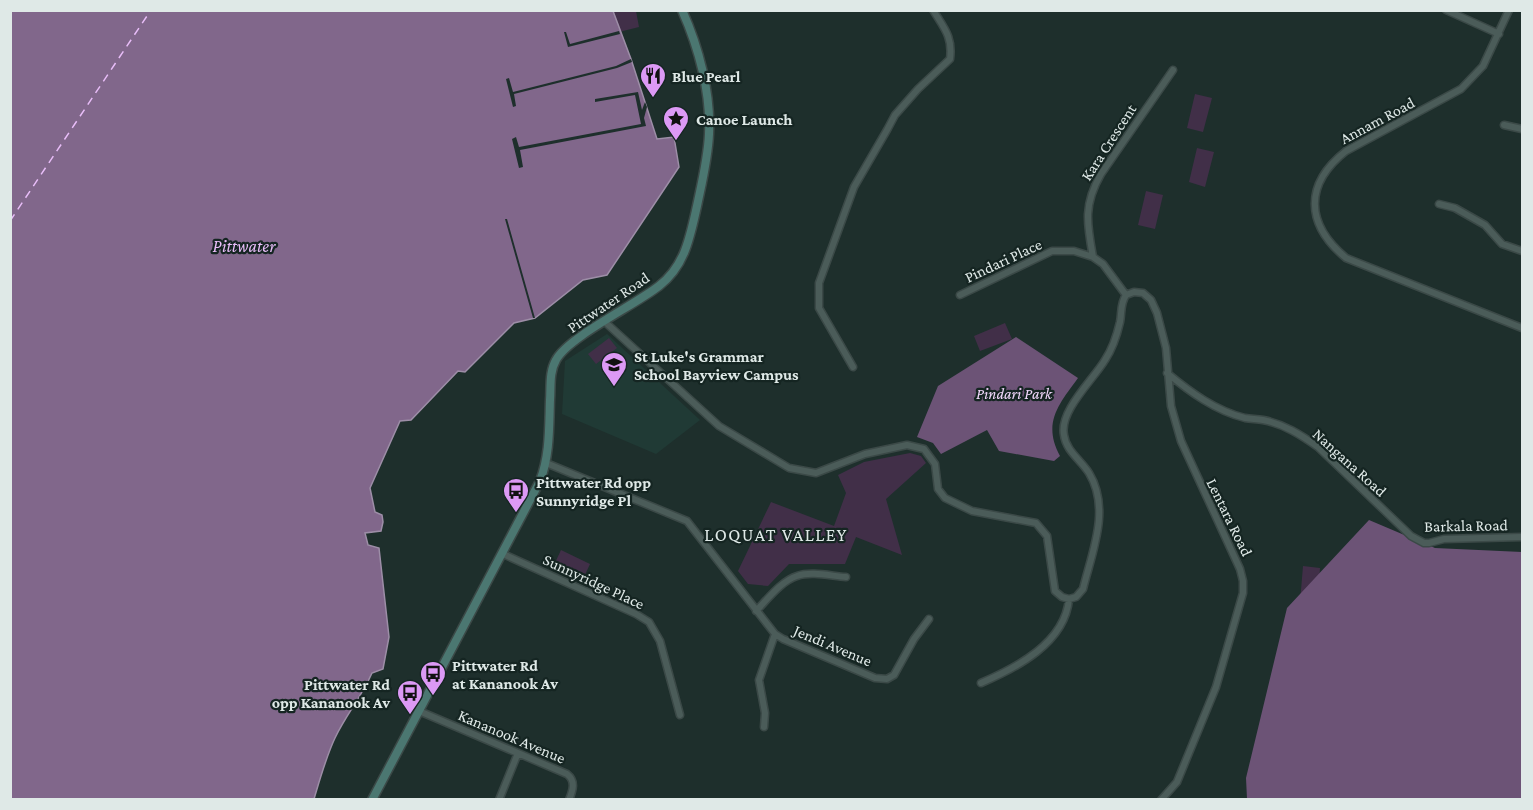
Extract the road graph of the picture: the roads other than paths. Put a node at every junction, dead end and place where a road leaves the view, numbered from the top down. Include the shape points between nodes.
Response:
1 (682, 10) edge
2 (933, 10) edge
3 (1446, 10) edge
4 (1509, 10) edge
5 (1499, 34) junction
6 (1173, 70) dead end
7 (1504, 125) dead end
8 (1522, 129) edge
9 (1438, 204) dead end
10 (1522, 251) edge
11 (1093, 257) junction
12 (960, 295) dead end
13 (1126, 295) junction
14 (605, 322) junction
15 (1522, 328) edge
16 (853, 367) dead end
17 (1167, 374) junction
18 (546, 463) junction
19 (1412, 536) joint
20 (1522, 537) edge
21 (502, 554) junction
22 (846, 577) dead end
23 (1070, 599) junction
24 (756, 611) junction
25 (929, 619) dead end
26 (775, 634) junction
27 (981, 683) dead end
28 (419, 711) junction
29 (680, 715) dead end
30 (764, 727) dead end
31 (518, 753) junction
32 (372, 800) edge
33 (499, 800) edge
34 (569, 800) edge
35 (1161, 800) edge

1 - 14 main road, Pittwater Road via 698,56 709,121 705,164 689,238 684,256 666,281
2 - 16 street via 950,38 950,59 891,122 854,187 819,283 819,308
3 - 5 street
4 - 5 street, Annam Road
5 - 15 street, Annam Road via 1483,66 1461,89 1362,141 1332,162 1321,177 1316,210 1324,236 1346,258
6 - 11 street, Kara Crescent via 1092,189 1087,218
7 - 8 street
9 - 10 street via 1455,208 1485,225 1502,244
11 - 12 street, Pindari Place via 1074,251 1053,251
11 - 13 street
13 - 17 street, Lentara Road via 1143,293 1154,304 1164,334
13 - 23 street via 1114,343 1063,424 1066,444 1091,476 1100,510 1083,589
14 - 18 main road, Pittwater Road via 566,348 556,360
14 - 23 street via 718,426 789,468 816,473 865,454 907,445 924,449 935,464 938,489 945,498 972,511 1033,520 1042,527 1055,591
17 - 19 street, Nangana Road via 1218,407 1244,418 1278,424 1303,436
17 - 35 street, Lentara Road via 1180,441 1240,568 1243,593 1216,687 1177,782
18 - 21 main road, Pittwater Road
18 - 24 street, Jendi Avenue via 687,521
19 - 20 street, Barkala Road via 1424,543
21 - 28 main road, Pittwater Road
21 - 29 street, Sunnyridge Place via 649,622 660,641
22 - 24 street via 796,576
23 - 27 street via 1062,623 1041,649
24 - 26 street, Jendi Avenue
25 - 26 street, Jendi Avenue via 894,675 887,679 875,678
26 - 30 street via 759,680
28 - 31 street, Kananook Avenue
28 - 32 main road, Pittwater Road
31 - 33 street
31 - 34 street, Kananook Avenue via 570,775 573,785

